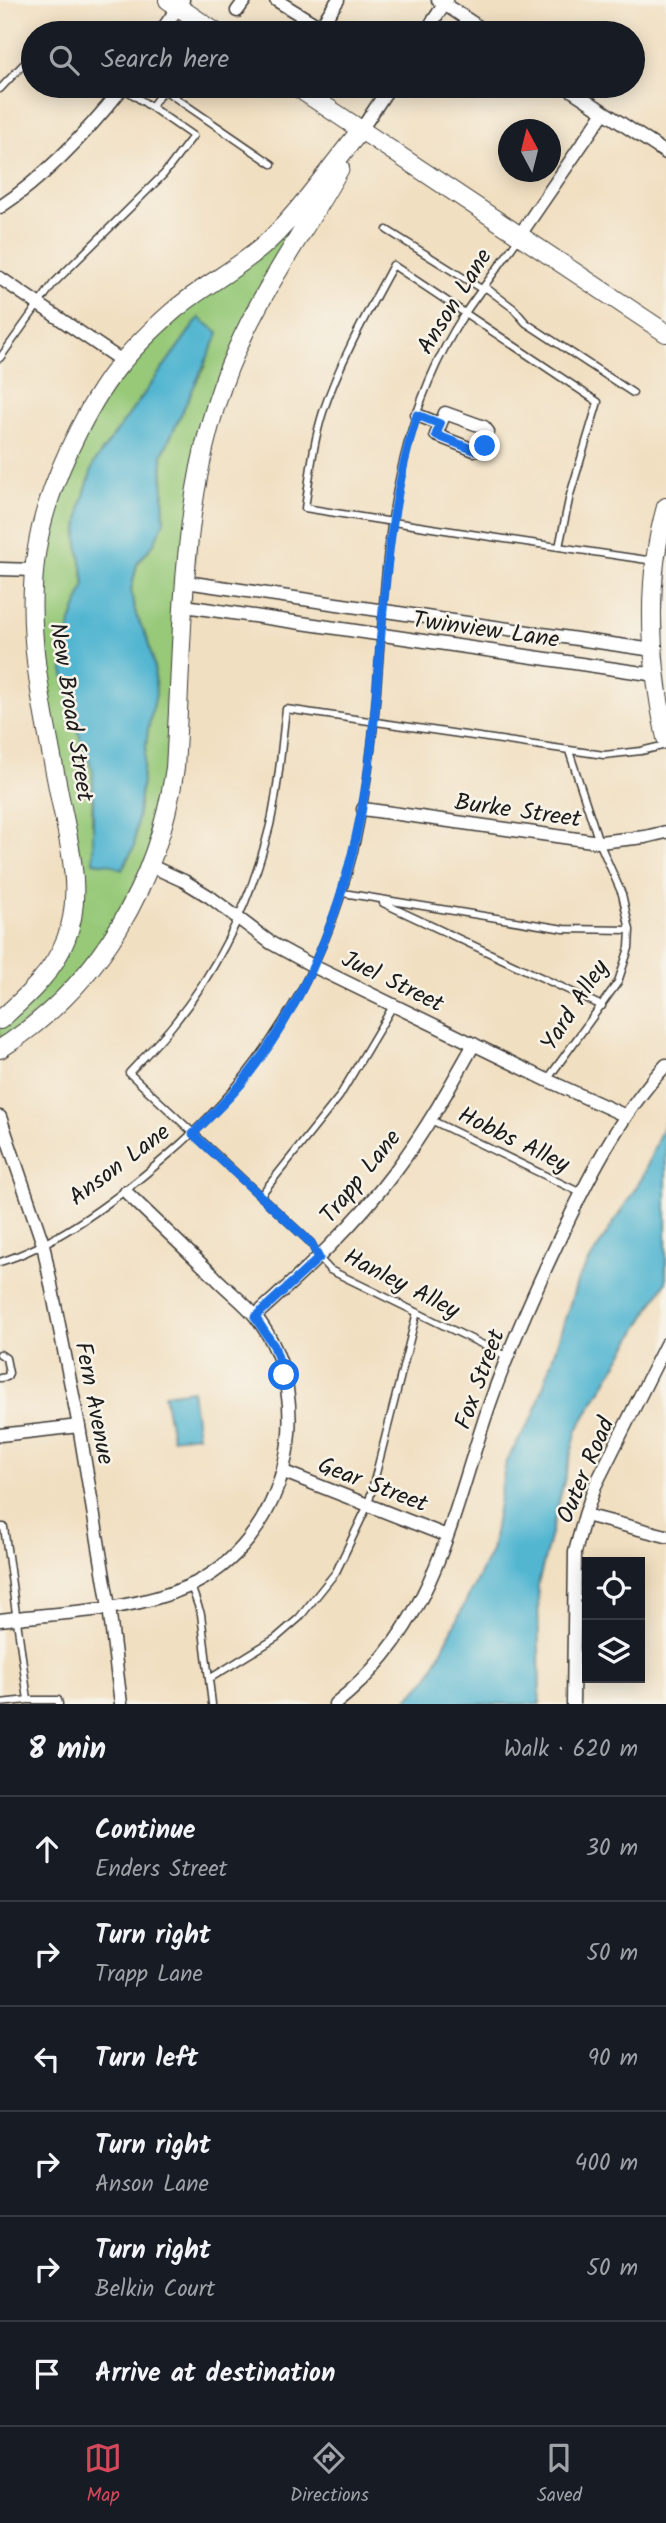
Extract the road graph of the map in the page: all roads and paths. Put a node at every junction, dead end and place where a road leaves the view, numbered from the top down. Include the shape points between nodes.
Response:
1 (276, 0) edge
2 (338, 0) edge
3 (443, 1) edge
4 (176, 2) edge
5 (166, 21) edge
6 (201, 21) edge
7 (310, 21) edge
8 (324, 21) edge
9 (432, 21) edge
10 (471, 21) edge
11 (21, 67) edge
12 (0, 89) edge
13 (112, 98) edge
14 (139, 98) edge
15 (158, 98) edge
16 (176, 98) edge
17 (313, 98) edge
18 (382, 98) edge
19 (583, 98) edge
20 (151, 107) junction
21 (604, 112) junction
22 (361, 130) junction
23 (666, 153) edge
24 (272, 164) dead end
25 (1, 207) edge
26 (387, 230) dead end
27 (519, 236) junction
28 (0, 278) edge
29 (484, 288) junction
30 (38, 303) junction
31 (465, 313) junction
32 (666, 333) edge
33 (0, 358) edge
34 (122, 361) junction
35 (632, 393) dead end
36 (417, 415) junction
37 (440, 424) dead end
38 (666, 507) edge
39 (392, 522) junction
40 (559, 547) junction
41 (656, 561) junction
42 (0, 569) edge
43 (34, 570) junction
44 (186, 582) junction
45 (185, 606) junction
46 (383, 610) junction
47 (381, 635) junction
48 (653, 650) junction
49 (656, 675) junction
50 (374, 722) junction
51 (666, 738) edge
52 (666, 745) edge
53 (569, 751) junction
54 (363, 808) junction
55 (666, 832) edge
56 (598, 842) junction
57 (151, 866) junction
58 (343, 893) junction
59 (375, 899) junction
60 (239, 919) junction
61 (630, 930) junction
62 (313, 966) junction
63 (394, 1004) junction
64 (602, 1006) junction
65 (0, 1020) edge
66 (474, 1044) junction
67 (0, 1049) edge
68 (666, 1065) edge
69 (547, 1080) junction
70 (626, 1116) junction
71 (0, 1117) edge
72 (431, 1120) junction
73 (193, 1134) junction
74 (126, 1192) junction
75 (581, 1193) junction
76 (260, 1196) junction
77 (43, 1244) junction
78 (319, 1258) junction
79 (0, 1262) edge
80 (417, 1312) junction
81 (255, 1317) junction
82 (666, 1344) edge
83 (0, 1354) edge
84 (508, 1357) junction
85 (0, 1378) edge
86 (79, 1426) junction
87 (0, 1435) edge
88 (284, 1472) junction
89 (368, 1505) junction
90 (585, 1515) junction
91 (0, 1527) edge
92 (447, 1536) junction
93 (666, 1536) edge
94 (191, 1586) junction
95 (109, 1607) junction
96 (17, 1618) junction
97 (0, 1620) edge
98 (209, 1679) junction
99 (28, 1700) junction
100 (0, 1703) edge
101 (59, 1704) edge
102 (121, 1704) edge
103 (212, 1704) edge
104 (335, 1704) edge
105 (573, 1704) edge

1 - 7 street
2 - 8 street
3 - 9 street
3 - 10 street
4 - 5 street
4 - 6 street
11 - 12 lane
13 - 25 street via 49,166
14 - 20 lane
15 - 20 lane
16 - 24 lane
17 - 22 street
18 - 22 street, New Broad Street
19 - 21 street
20 - 30 lane via 193,136 164,174
21 - 23 street
21 - 27 street, Anson Lane
22 - 27 street
22 - 34 street, New Broad Street via 262,246 173,311
22 - 44 street, New Broad Street via 235,351 200,471
26 - 29 lane
27 - 29 lane, Anson Lane
27 - 32 street
28 - 30 street
29 - 31 lane, Anson Lane
29 - 35 lane via 526,323
30 - 33 lane
30 - 34 street
31 - 36 lane, Anson Lane
31 - 39 lane via 393,265 339,370 323,414 305,508
31 - 40 lane via 598,402
34 - 43 street, New Broad Street via 68,453 47,507
36 - 37 street
36 - 39 lane, Anson Lane
38 - 41 street
39 - 40 lane
39 - 46 lane, Anson Lane
40 - 41 lane
41 - 48 street
42 - 43 street
43 - 65 street, New Broad Street via 31,618 35,662 70,849 74,910 66,939 49,971
44 - 45 street, New Broad Street
44 - 46 street, Twinview Lane
45 - 47 street, Twinview Lane
45 - 57 street, New Broad Street via 175,768 170,806
46 - 47 lane, Anson Lane
46 - 48 street, Twinview Lane
47 - 49 street, Twinview Lane
47 - 50 lane, Anson Lane
48 - 49 street
49 - 51 street
50 - 53 lane
50 - 54 lane, Anson Lane
50 - 60 lane via 286,709 270,825
52 - 53 lane via 623,754
53 - 56 lane, Yard Alley
54 - 56 street, Burke Street
54 - 58 lane, Anson Lane
55 - 56 street, Burke Street
56 - 61 lane, Yard Alley via 622,894
57 - 60 street, Juel Street via 184,881
57 - 67 street, New Broad Street via 126,918 77,984 47,1015
58 - 59 lane
58 - 62 lane, Anson Lane
59 - 61 lane via 564,929
59 - 64 lane
60 - 62 street, Juel Street
60 - 73 lane, Hanley Alley via 189,1003 129,1073
61 - 64 lane, Yard Alley via 618,982
62 - 63 street, Juel Street
62 - 73 lane, Anson Lane via 281,1027 240,1084
63 - 66 street, Juel Street
63 - 76 lane via 339,1097
64 - 69 lane, Yard Alley
66 - 69 street, Juel Street
66 - 72 street, Trapp Lane
68 - 70 street, Fox Street
69 - 70 street, Juel Street
70 - 75 street, Fox Street
71 - 77 street, Fern Avenue
72 - 75 lane, Hobbs Alley
72 - 78 street, Trapp Lane via 358,1217
73 - 74 lane, Anson Lane
73 - 76 lane, Hanley Alley
74 - 77 lane, Anson Lane
74 - 81 street
75 - 84 street, Fox Street
76 - 78 lane, Hanley Alley via 311,1243
77 - 79 lane, Anson Lane
77 - 86 street, Fern Avenue
78 - 80 lane, Hanley Alley via 330,1270
78 - 81 street, Trapp Lane
80 - 84 lane, Hanley Alley
80 - 89 lane
81 - 88 street via 274,1346 284,1375 290,1439
82 - 90 street, Outer Road
83 - 85 lane via 9,1373
84 - 92 street, Fox Street
86 - 87 street
86 - 95 street, Fern Avenue
88 - 89 street, Gear Street
88 - 94 street via 248,1540 223,1565
89 - 92 street, Gear Street
89 - 98 lane via 336,1572 299,1618 276,1638
90 - 93 street
90 - 105 street, Outer Road via 574,1572
91 - 96 lane via 4,1527
92 - 104 street, Fox Street via 414,1615 372,1671
94 - 95 street via 157,1599
94 - 98 lane via 201,1614
95 - 96 street
95 - 102 street, Fern Avenue
96 - 97 street
96 - 99 lane
98 - 103 lane
99 - 100 lane
99 - 101 lane via 58,1700

